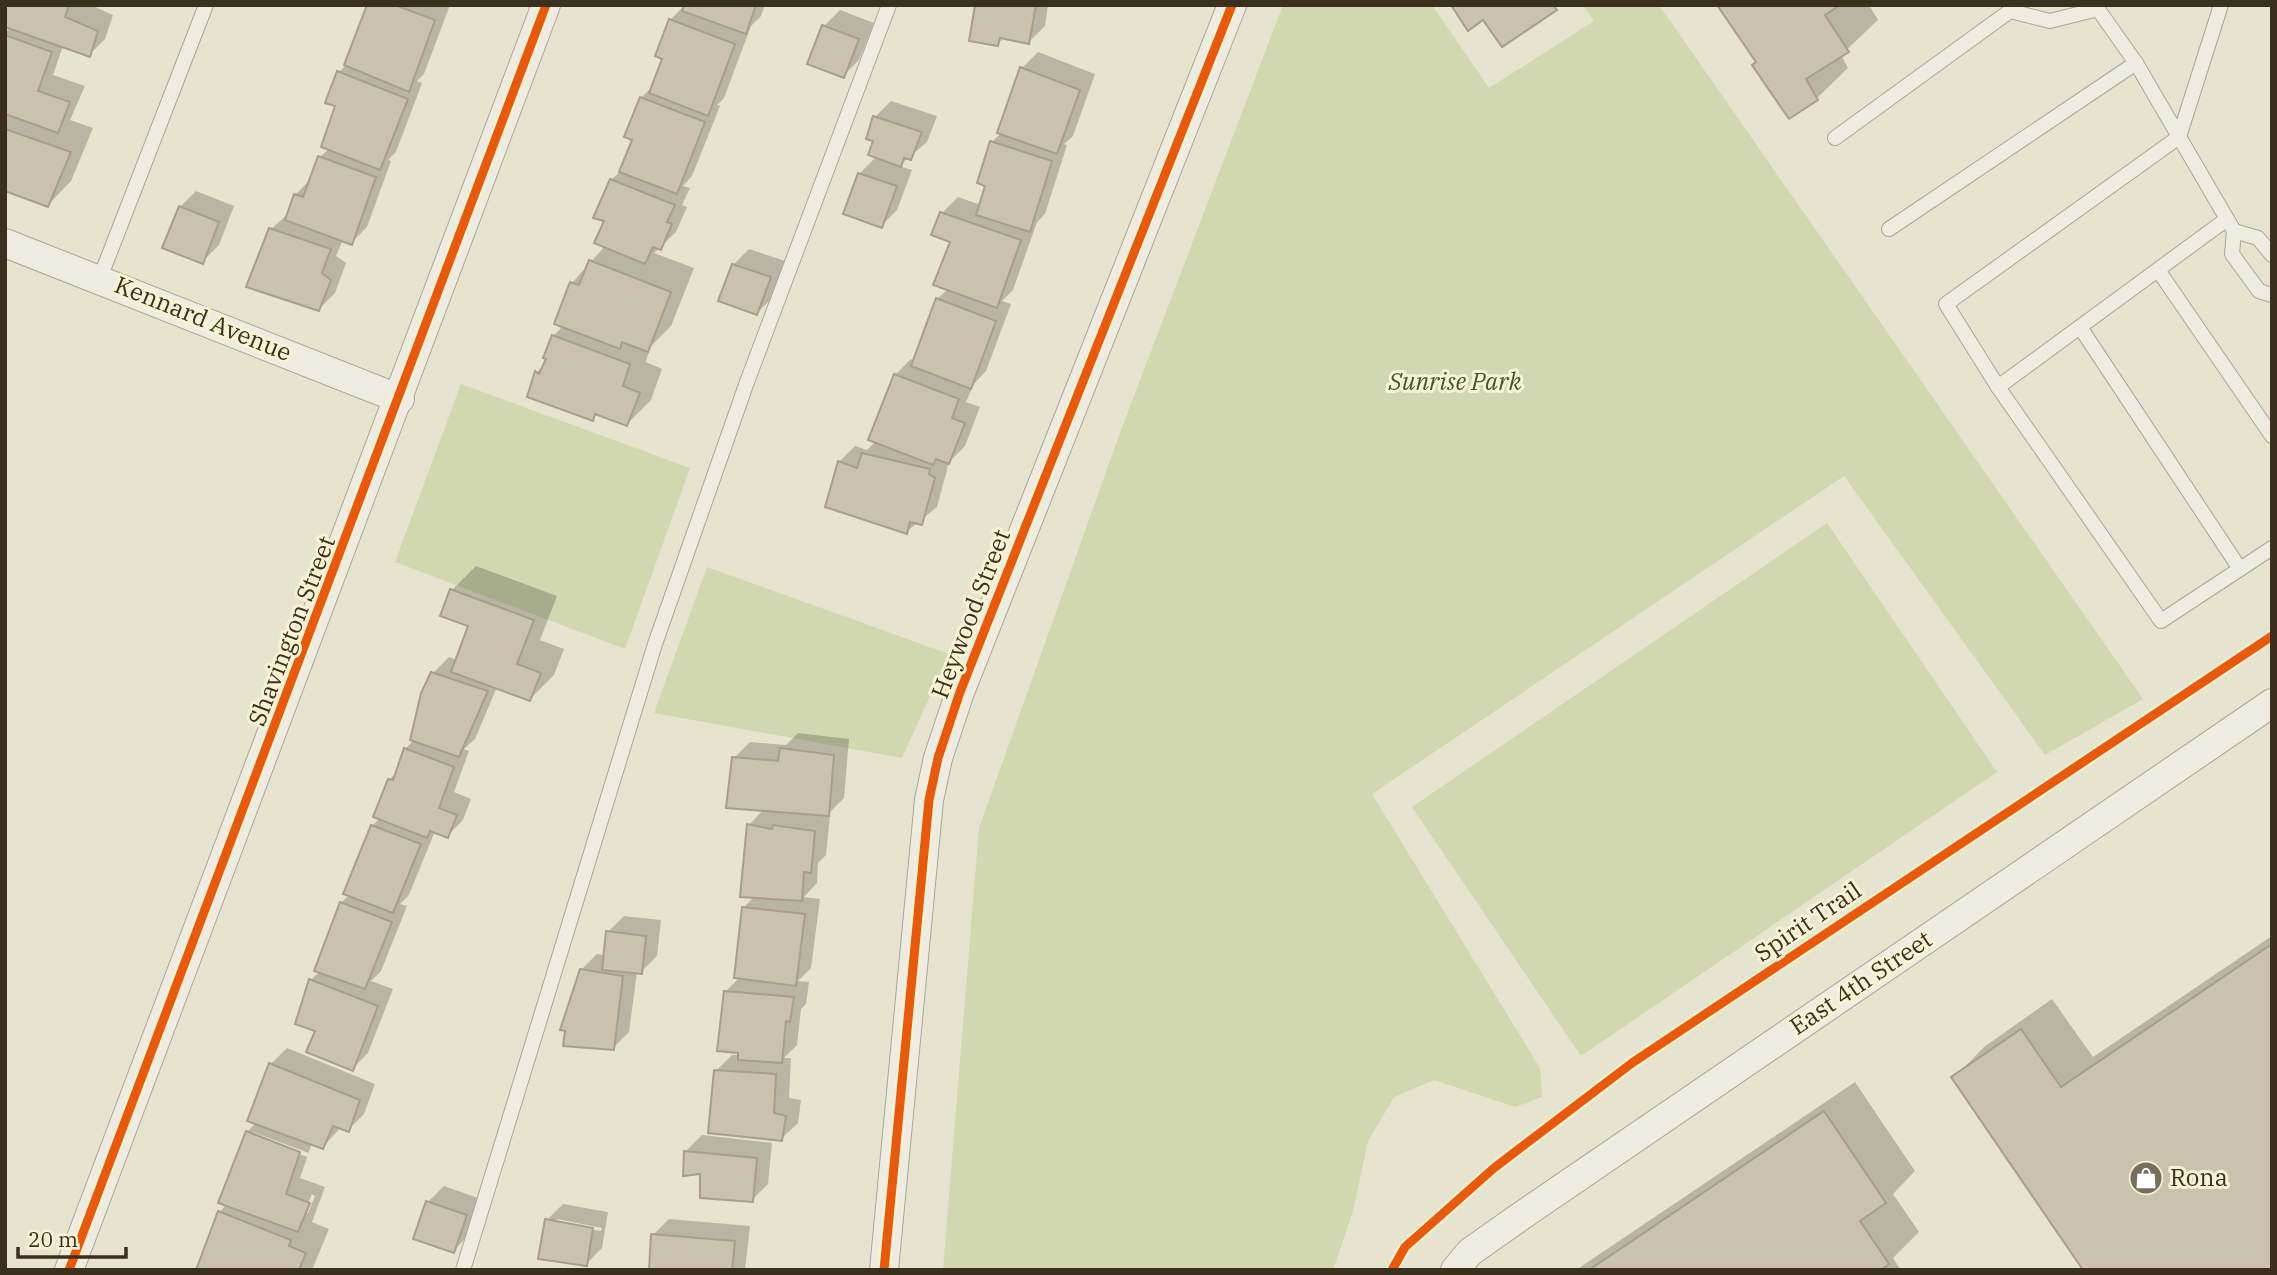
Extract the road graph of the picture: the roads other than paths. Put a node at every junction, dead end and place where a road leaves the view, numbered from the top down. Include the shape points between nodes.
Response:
1 (206, 5) edge
2 (546, 5) edge
3 (889, 5) edge
4 (1231, 5) edge
5 (2221, 5) edge
6 (2097, 7) edge
7 (2136, 63) junction
8 (2179, 136) junction
9 (1835, 138) dead end
10 (2231, 225) junction
11 (1889, 229) dead end
12 (5, 243) edge
13 (2272, 256) edge
14 (2158, 270) junction
15 (100, 278) junction
16 (2272, 295) edge
17 (2080, 327) junction
18 (1998, 387) junction
19 (400, 399) junction
20 (2272, 436) edge
21 (2272, 548) edge
22 (2240, 569) junction
23 (2272, 703) edge
24 (69, 1270) edge
25 (463, 1270) edge
26 (884, 1270) edge
27 (1455, 1270) edge

1 - 15 lane
2 - 19 street, Shavington Street
3 - 25 lane via 654,645
4 - 26 street, Heywood Street via 938,758 929,800
5 - 8 lane
6 - 7 lane
6 - 9 lane via 2050,21 2010,11
7 - 8 lane
7 - 11 lane
8 - 10 lane
8 - 18 lane via 1946,304
10 - 13 lane via 2258,238
10 - 14 lane
10 - 16 lane via 2232,254 2259,291
12 - 15 street, Kennard Avenue
14 - 17 lane
14 - 20 lane
15 - 19 street, Kennard Avenue
17 - 18 lane
17 - 22 lane
18 - 22 lane via 2161,621
19 - 24 street, Shavington Street
21 - 22 lane
23 - 27 street, East 4th Street via 1524,1214 1470,1252

